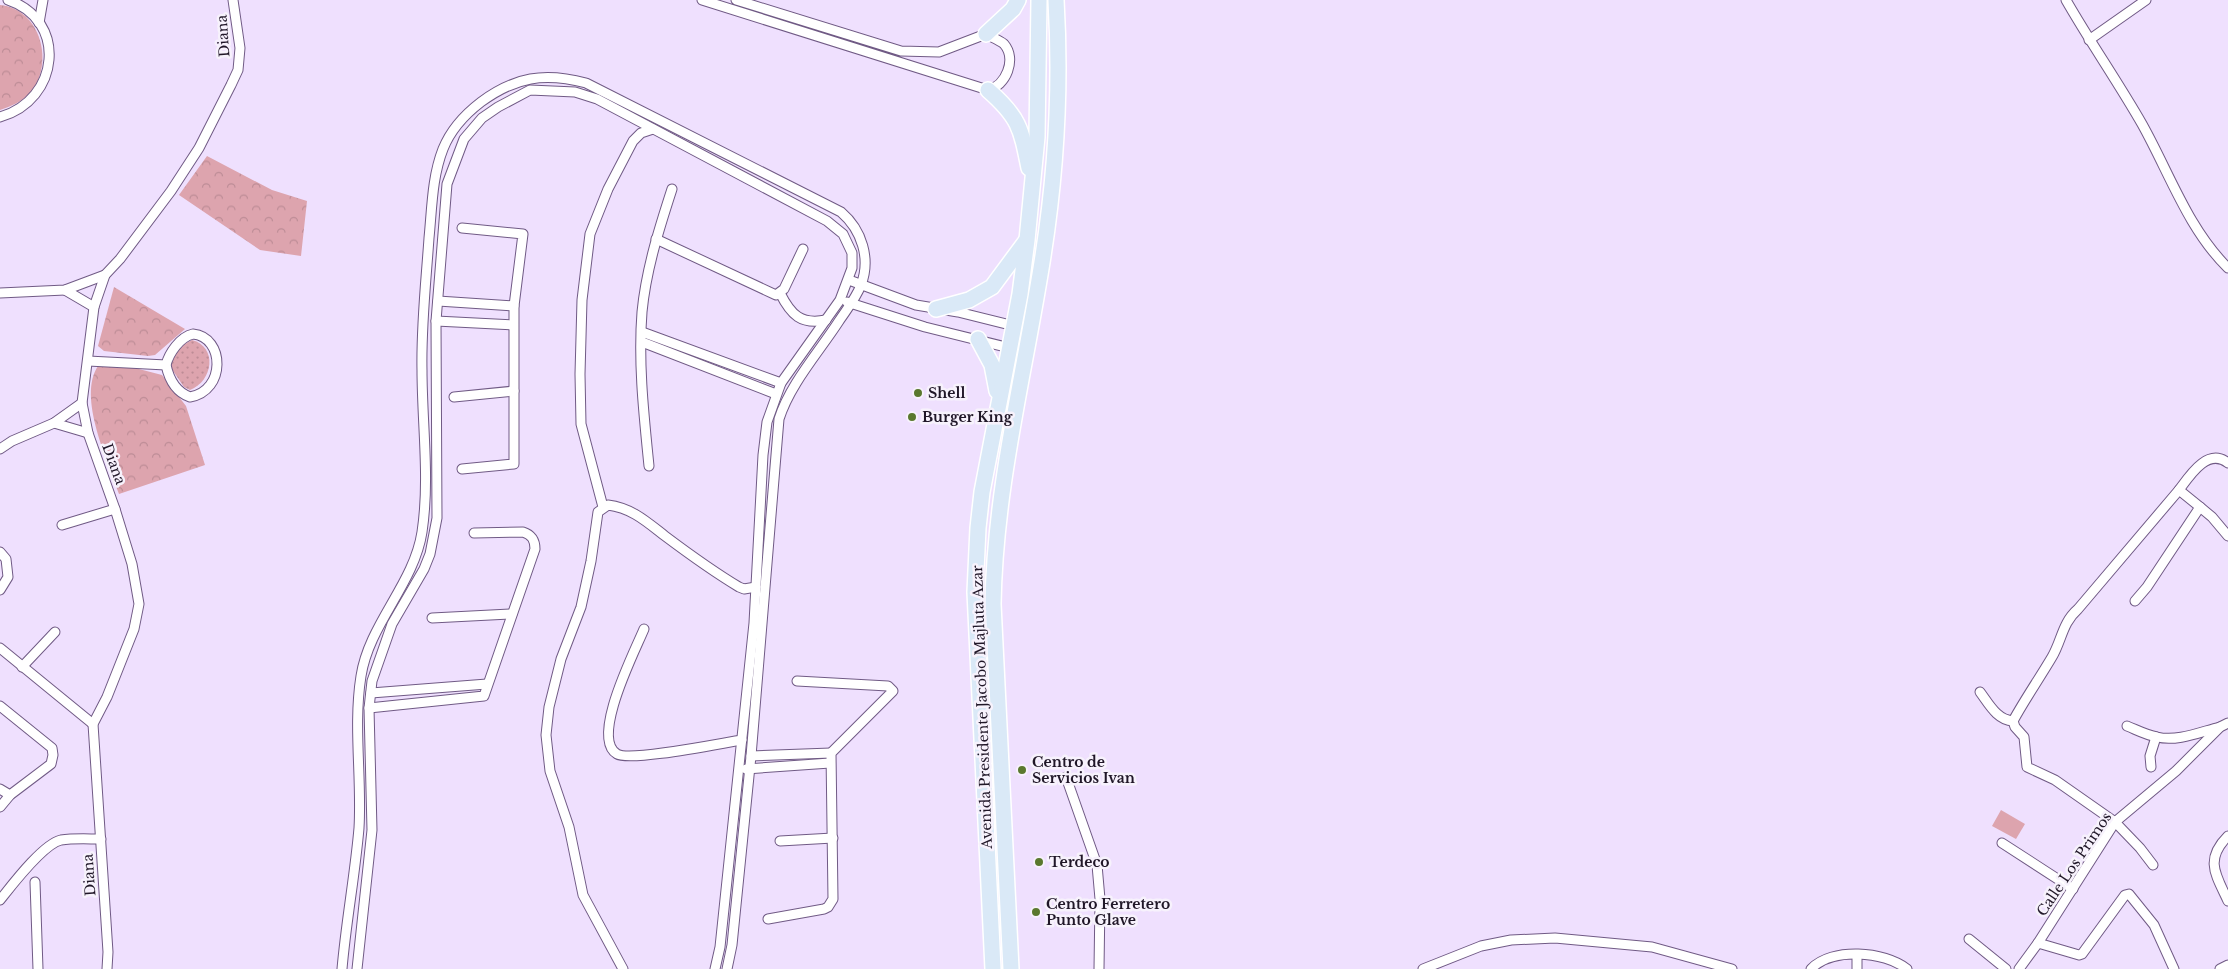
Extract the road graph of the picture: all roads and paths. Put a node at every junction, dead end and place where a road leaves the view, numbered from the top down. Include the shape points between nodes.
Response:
1 (43, 0) edge
2 (233, 0) edge
3 (702, 0) edge
4 (736, 0) edge
5 (1018, 0) edge
6 (1039, 0) edge
7 (1056, 0) edge
8 (2066, 0) edge
9 (2146, 0) edge
10 (14, 1) edge
11 (39, 24) junction
12 (986, 34) junction
13 (2089, 40) junction
14 (988, 90) junction
15 (0, 117) edge
16 (653, 129) junction
17 (1032, 180) junction
18 (672, 189) dead end
19 (462, 228) dead end
20 (656, 239) junction
21 (1027, 240) junction
22 (802, 250) dead end
23 (2228, 268) edge
24 (105, 275) junction
25 (848, 280) junction
26 (861, 285) junction
27 (65, 290) junction
28 (780, 293) junction
29 (0, 294) edge
30 (840, 300) junction
31 (438, 301) junction
32 (852, 303) junction
33 (914, 305) junction
34 (514, 306) junction
35 (94, 307) junction
36 (936, 309) junction
37 (826, 320) junction
38 (436, 321) junction
39 (909, 321) junction
40 (514, 325) junction
41 (1014, 326) junction
42 (1031, 330) junction
43 (642, 332) junction
44 (978, 339) junction
45 (642, 342) junction
46 (1010, 348) junction
47 (1026, 352) junction
48 (88, 361) junction
49 (166, 365) junction
50 (781, 383) junction
51 (514, 391) junction
52 (776, 394) junction
53 (454, 397) dead end
54 (82, 403) junction
55 (998, 407) junction
56 (54, 423) junction
57 (88, 434) junction
58 (0, 449) edge
59 (2228, 463) edge
60 (649, 466) dead end
61 (462, 469) dead end
62 (2179, 490) junction
63 (603, 507) junction
64 (2200, 507) junction
65 (115, 509) junction
66 (62, 525) dead end
67 (474, 533) dead end
68 (2228, 536) edge
69 (0, 552) edge
70 (756, 587) junction
71 (0, 590) edge
72 (2135, 601) dead end
73 (512, 614) junction
74 (432, 618) dead end
75 (644, 629) dead end
76 (55, 632) dead end
77 (0, 648) edge
78 (22, 667) junction
79 (797, 681) dead end
80 (487, 684) junction
81 (1980, 692) dead end
82 (371, 693) junction
83 (0, 706) edge
84 (369, 708) junction
85 (2013, 721) junction
86 (92, 724) junction
87 (2224, 725) edge
88 (2127, 726) dead end
89 (2156, 737) junction
90 (742, 740) junction
91 (831, 753) junction
92 (752, 756) junction
93 (830, 763) junction
94 (2151, 767) dead end
95 (739, 769) junction
96 (750, 769) junction
97 (1066, 777) dead end
98 (0, 789) edge
99 (10, 795) junction
100 (0, 807) edge
101 (2115, 822) junction
102 (2228, 836) edge
103 (833, 838) junction
104 (101, 839) junction
105 (780, 841) dead end
106 (2002, 843) dead end
107 (2152, 865) dead end
108 (35, 882) dead end
109 (2073, 889) junction
110 (0, 900) edge
111 (2228, 901) edge
112 (768, 918) dead end
113 (1969, 939) dead end
114 (2038, 944) junction
115 (1857, 954) junction
116 (2228, 964) edge
117 (38, 969) edge
118 (107, 969) edge
119 (342, 969) edge
120 (356, 969) edge
121 (623, 969) edge
122 (715, 969) edge
123 (727, 969) edge
124 (993, 969) edge
125 (1011, 969) edge
126 (1098, 969) edge
127 (1423, 969) edge
128 (1732, 969) edge
129 (1811, 969) edge
130 (1857, 969) edge
131 (1907, 969) edge
132 (2006, 969) edge
133 (2019, 969) edge
134 (2174, 969) edge
135 (2220, 969) edge

1 - 11 street
2 - 24 street, Diana via 240,48 238,70 231,86 171,191
3 - 14 street
4 - 12 street via 901,51 939,52
5 - 12 main road
6 - 17 main road, Avenida Presidente Jacobo Majluta Azar via 1037,137
7 - 42 main road, Avenida Presidente Jacobo Majluta Azar via 1059,44 1054,152 1044,254
8 - 13 street
9 - 13 street
10 - 11 street
11 - 15 street via 49,48 47,75 33,98 23,107
12 - 14 street via 1004,44 1010,64 1000,84
13 - 23 street via 2142,124 2196,228
14 - 17 main road via 1008,107 1014,118 1022,136
16 - 25 street via 832,225 843,234 852,253
16 - 31 street via 596,99 575,92 550,90 530,90 482,118 464,138 447,184
16 - 63 street via 641,133 633,141 608,189 590,234 582,300 581,424
17 - 21 main road, Avenida Presidente Jacobo Majluta Azar
18 - 20 street
19 - 34 street via 523,234
20 - 28 street via 770,294
20 - 43 street via 647,278
21 - 36 main road via 992,287 969,300
21 - 41 main road, Avenida Presidente Jacobo Majluta Azar
22 - 28 street
24 - 27 street
24 - 35 street, Diana
25 - 26 street
25 - 30 street
26 - 32 street
26 - 33 street
26 - 119 street via 864,251 856,228 841,212 586,82 553,77 517,82 504,86 461,119 444,147 435,174 425,294 422,368 425,481 419,550 414,565 388,609 361,675 359,827
27 - 29 street
27 - 35 street
28 - 37 street via 787,306 800,318 815,322
30 - 32 street
30 - 37 street
31 - 34 street
31 - 38 street
32 - 39 street
32 - 92 street via 787,398 779,419
33 - 36 street
33 - 39 street
34 - 40 street
35 - 48 street, Diana
36 - 41 street
37 - 50 street
38 - 40 street
38 - 82 street via 437,518 430,554 392,624 376,665
39 - 44 street
40 - 51 street
41 - 42 street
41 - 46 main road, Avenida Presidente Jacobo Majluta Azar
42 - 47 main road, Avenida Presidente Jacobo Majluta Azar
43 - 45 street
43 - 50 street
44 - 46 street
44 - 55 main road via 992,365
45 - 52 street
45 - 60 street
46 - 47 street
46 - 55 main road, Avenida Presidente Jacobo Majluta Azar
47 - 125 main road, Avenida Presidente Jacobo Majluta Azar via 996,532 993,604
48 - 49 street
48 - 54 street, Diana
49 - 49 street via 172,382 190,397 210,385 217,375 218,365 209,343 197,334 186,336 173,350
50 - 52 street
51 - 53 street
51 - 61 street via 514,464
52 - 70 street via 767,422 763,455
54 - 56 street
54 - 57 street, Diana
55 - 124 main road, Avenida Presidente Jacobo Majluta Azar via 978,528 975,592
56 - 57 street
56 - 58 street
57 - 65 street, Diana
59 - 62 street via 2208,459 2193,470
62 - 64 street
62 - 85 street via 2069,617 2053,655
63 - 70 street via 617,506 631,511 738,588
63 - 121 street via 598,512 592,561 581,607 561,659 546,735 550,771 569,827 582,895
64 - 68 street
64 - 72 street
65 - 66 street
65 - 86 street, Diana via 132,564 139,604 134,629 107,698
67 - 73 street via 523,532 530,534 535,544
69 - 71 street via 6,560 8,577
70 - 90 street
73 - 74 street
73 - 80 street
75 - 90 street via 610,717 607,736 613,751 619,756 653,754
76 - 78 street
77 - 78 street
78 - 86 street
79 - 91 street via 892,688 892,694
80 - 82 street
80 - 84 street via 484,696
81 - 85 street via 1997,714 2005,721
82 - 84 street
83 - 99 street via 52,748 53,755 51,764
84 - 120 street via 372,830
85 - 101 street via 2024,737 2027,767 2056,780
86 - 104 street, Diana
87 - 89 street via 2174,738
87 - 101 street, Calle Los Primos
88 - 89 street
89 - 94 street via 2150,756
90 - 95 street
91 - 92 street
91 - 93 street
92 - 96 street
93 - 96 street
93 - 103 street
95 - 96 street
95 - 122 street
96 - 123 street
97 - 126 street via 1097,865 1100,899
98 - 99 street
99 - 100 street
101 - 107 street
101 - 109 street, Calle Los Primos
102 - 111 street via 2212,862
103 - 105 street
103 - 112 street via 833,899 828,907
104 - 110 street via 54,843
104 - 118 street, Diana
106 - 109 street
108 - 117 street
109 - 114 street, Calle Los Primos
113 - 132 street
114 - 133 street, Calle Los Primos
114 - 134 street via 2082,954 2125,895 2129,894 2154,925
115 - 129 street via 1820,960
115 - 130 street
115 - 131 street via 1883,956
116 - 135 street
127 - 128 street via 1481,946 1512,940 1555,938 1652,947

